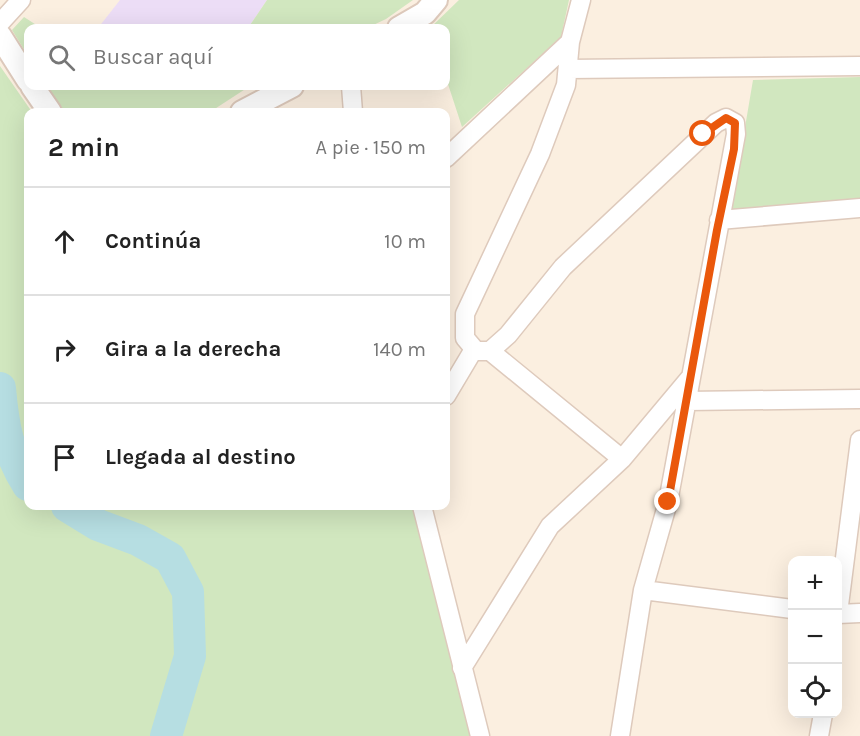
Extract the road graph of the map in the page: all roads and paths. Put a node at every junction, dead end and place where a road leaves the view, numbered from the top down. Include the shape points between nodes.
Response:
1 (21, 0) edge
2 (436, 0) edge
3 (581, 0) edge
4 (0, 23) edge
5 (406, 24) edge
6 (0, 36) edge
7 (570, 42) junction
8 (860, 66) edge
9 (568, 69) junction
10 (24, 74) edge
11 (35, 90) edge
12 (284, 90) edge
13 (351, 90) edge
14 (47, 108) edge
15 (250, 108) edge
16 (353, 108) edge
17 (450, 154) edge
18 (860, 208) edge
19 (719, 220) junction
20 (482, 350) junction
21 (690, 379) junction
22 (450, 391) edge
23 (860, 399) edge
24 (686, 401) junction
25 (860, 440) edge
26 (622, 459) junction
27 (423, 510) edge
28 (643, 590) junction
29 (788, 608) edge
30 (837, 610) edge
31 (842, 613) edge
32 (860, 613) edge
33 (462, 669) junction
34 (822, 718) edge
35 (480, 736) edge
36 (620, 736) edge
37 (819, 736) edge

1 - 4 street
2 - 5 street via 425,13
3 - 7 street
6 - 10 street
7 - 9 street
7 - 17 street
8 - 9 street
9 - 20 street via 540,154 465,314 465,338
11 - 14 street
12 - 15 street
13 - 16 street
18 - 19 street
19 - 20 street via 736,134 735,123 726,118 703,134 563,267 508,335
19 - 21 street
20 - 22 street
20 - 26 street
21 - 24 street
21 - 26 street
23 - 24 street
24 - 28 street via 668,502
25 - 30 street
26 - 33 street via 550,526
27 - 33 street
28 - 29 street
28 - 36 street
31 - 32 street
33 - 35 street
34 - 37 street

